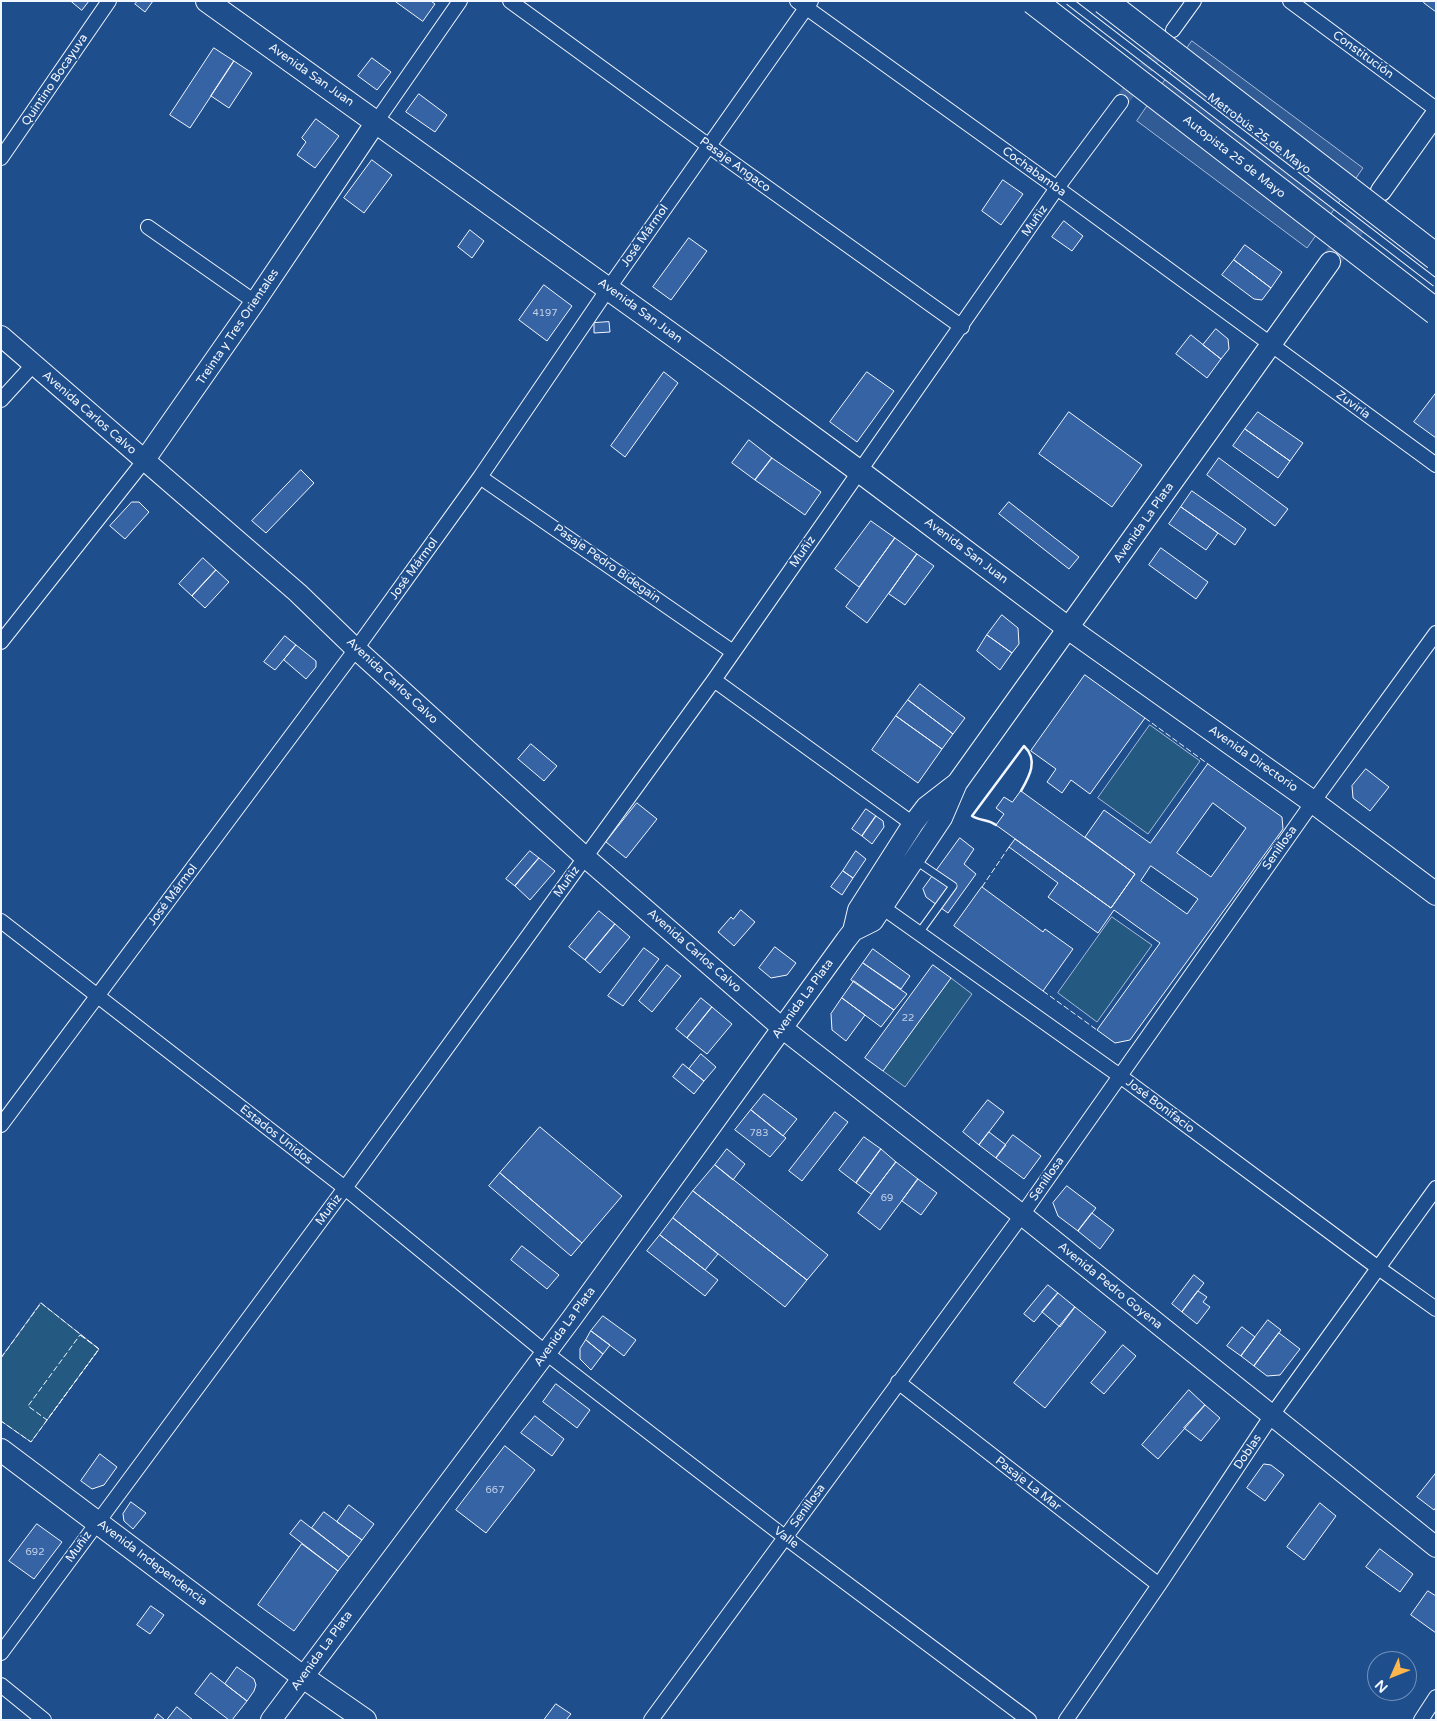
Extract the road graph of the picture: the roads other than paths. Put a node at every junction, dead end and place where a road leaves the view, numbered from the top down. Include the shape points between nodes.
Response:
1 (109, 1) edge
2 (206, 1) edge
3 (460, 1) edge
4 (510, 1) edge
5 (1033, 1) edge
6 (1069, 1) edge
7 (1104, 1) edge
8 (1194, 1) edge
9 (1290, 1) edge
10 (805, 3) edge
11 (1173, 30) tunnel mouth
12 (1121, 102) tunnel mouth
13 (1436, 109) edge
14 (1436, 114) edge
15 (376, 122) junction
16 (709, 146) junction
17 (1, 158) edge
18 (1058, 188) junction
19 (1381, 191) tunnel mouth
20 (148, 227) dead end
21 (1436, 257) edge
22 (1330, 262) tunnel mouth
23 (1436, 283) edge
24 (608, 289) junction
25 (255, 302) junction
26 (1436, 312) edge
27 (962, 327) junction
28 (1, 336) edge
29 (1270, 344) junction
30 (33, 365) junction
31 (1, 400) edge
32 (149, 454) junction
33 (1436, 465) edge
34 (859, 471) junction
35 (480, 477) junction
36 (1068, 628) junction
37 (1436, 633) edge
38 (1, 642) edge
39 (356, 649) junction
40 (734, 652) junction
41 (714, 680) junction
42 (956, 783) junction
43 (1313, 802) junction
44 (908, 831) junction
45 (585, 858) junction
46 (914, 860) junction
47 (1436, 894) edge
48 (882, 907) junction
49 (1, 921) edge
50 (853, 931) junction
51 (919, 933) junction
52 (98, 996) junction
53 (782, 1028) junction
54 (1120, 1076) junction
55 (1, 1125) edge
56 (345, 1188) junction
57 (1436, 1188) edge
58 (1022, 1214) junction
59 (1377, 1268) junction
60 (1436, 1309) edge
61 (546, 1353) junction
62 (898, 1382) junction
63 (1272, 1415) junction
64 (1, 1450) edge
65 (97, 1522) junction
66 (786, 1538) junction
67 (1436, 1548) edge
68 (1159, 1585) junction
69 (1, 1653) edge
70 (303, 1677) junction
71 (1, 1686) edge
72 (1436, 1696) edge
73 (358, 1718) edge
74 (44, 1720) edge
75 (271, 1720) edge
76 (651, 1720) edge
77 (1029, 1720) edge
78 (1066, 1720) edge
79 (1421, 1720) edge

1 - 17 street, Quintino Bocayuva
2 - 15 main road, Avenida San Juan
3 - 15 street, Treinta y Tres Orientales
4 - 16 street, Pasaje Angaco
5 - 26 highway, Autopista 25 de Mayo, bridge
6 - 23 lane, Metrobús 25 de Mayo, bridge
7 - 21 highway, bridge
8 - 11 street
9 - 13 street, Constitución
10 - 16 street, José Mármol
10 - 18 street, Cochabamba
12 - 18 street, Muñiz
14 - 19 main road
15 - 24 main road, Avenida San Juan
15 - 25 main road, Treinta y Tres Orientales
16 - 24 street, José Mármol
16 - 27 street, Pasaje Angaco
18 - 27 street, Muñiz
18 - 29 street, Cochabamba
20 - 25 street
22 - 29 main road, Avenida La Plata
24 - 34 main road, Avenida San Juan
24 - 35 street, José Mármol
25 - 32 main road, Treinta y Tres Orientales
27 - 34 street, Muñiz
28 - 30 main road, Avenida Carlos Calvo
29 - 33 street, Zuviría
29 - 36 main road, Avenida La Plata
30 - 31 street
30 - 32 main road, Avenida Carlos Calvo
32 - 38 street, Treinta y Tres Orientales
32 - 39 main road, Avenida Carlos Calvo via 195,505 298,593
34 - 36 main road, Avenida San Juan
34 - 40 street, Muñiz
35 - 39 street, José Mármol
35 - 40 street, Pasaje Pedro Bidegain
36 - 42 main road, Avenida La Plata
36 - 43 main road, Avenida Directorio
37 - 43 street, Senillosa
39 - 45 main road, Avenida Carlos Calvo
39 - 52 street, José Mármol
40 - 41 street, Muñiz
41 - 44 street
41 - 45 street, Muñiz
42 - 44 main road, Avenida La Plata via 926,806
42 - 46 main road, Avenida La Plata via 942,818
43 - 47 main road, Avenida Directorio
43 - 54 street, Senillosa
44 - 48 main road via 903,856 877,896 876,902
44 - 50 main road, Avenida La Plata via 858,910
45 - 53 main road, Avenida Carlos Calvo
45 - 56 street, Muñiz
46 - 48 main road, Avenida La Plata
46 - 51 lane via 953,886
48 - 50 main road, Avenida La Plata via 872,921
48 - 51 street, José Bonifacio
49 - 52 street, Estados Unidos
50 - 53 main road, Avenida La Plata
51 - 54 street, José Bonifacio
52 - 55 street, José Mármol
52 - 56 street, Estados Unidos
53 - 58 main road, Avenida Pedro Goyena
53 - 61 main road, Avenida La Plata
54 - 58 street, Senillosa
54 - 59 street, José Bonifacio
56 - 61 street, Estados Unidos
56 - 65 street, Muñiz
57 - 59 street, Doblas
58 - 62 street, Senillosa
58 - 63 main road, Avenida Pedro Goyena
59 - 60 street, José Bonifacio
59 - 63 street, Doblas
61 - 66 street, Valle
61 - 70 main road, Avenida La Plata
62 - 66 street, Senillosa
62 - 68 street, Pasaje La Mar
63 - 67 main road, Avenida Pedro Goyena
63 - 68 street, Doblas
64 - 65 main road, Avenida Independencia
65 - 69 street, Muñiz
65 - 70 main road, Avenida Independencia
66 - 76 street, Senillosa
66 - 77 street, Valle
68 - 78 street, Doblas
70 - 73 main road, Avenida Independencia
70 - 75 main road, Avenida La Plata
71 - 74 street
72 - 79 street

